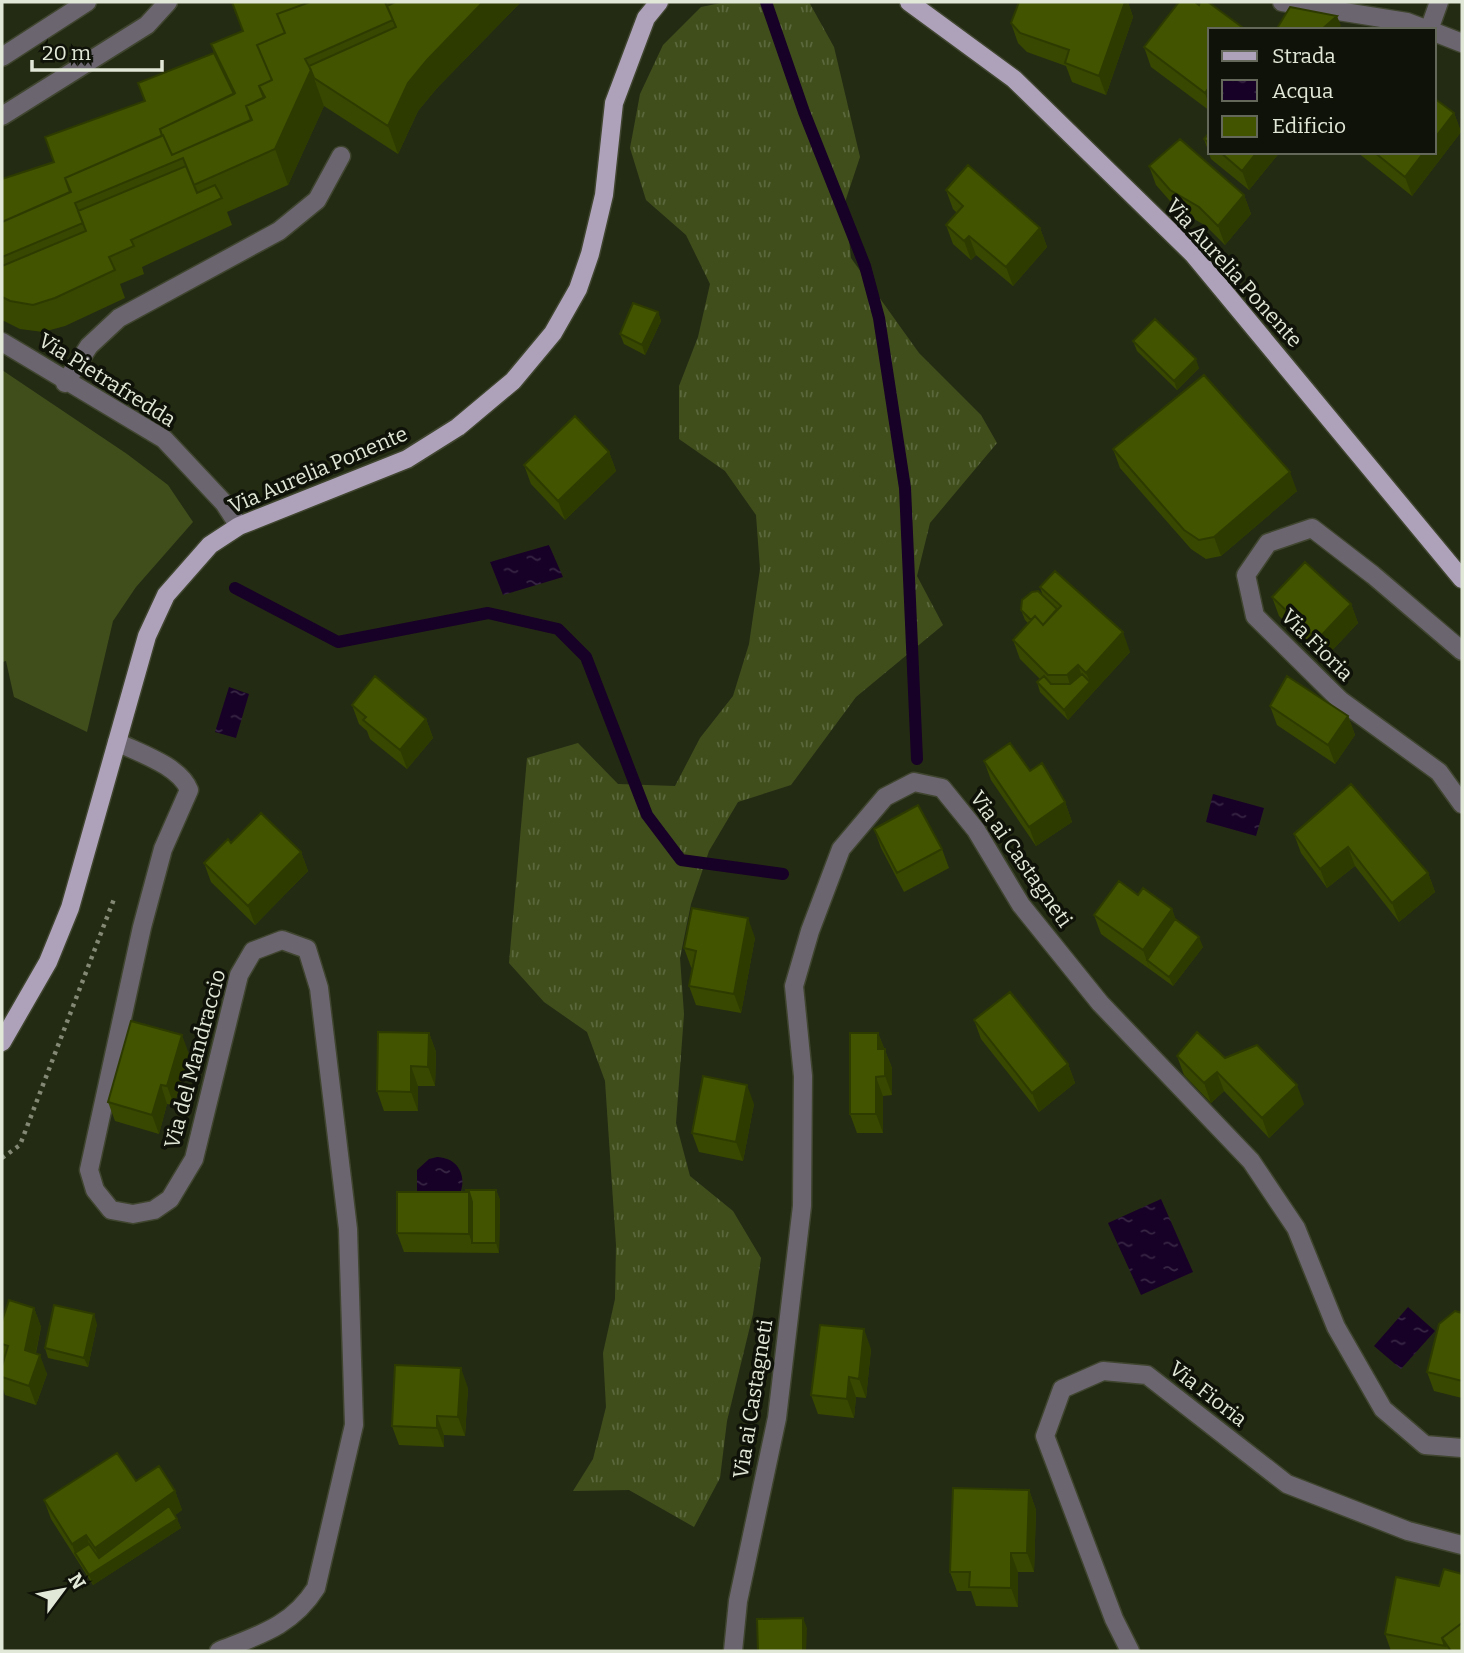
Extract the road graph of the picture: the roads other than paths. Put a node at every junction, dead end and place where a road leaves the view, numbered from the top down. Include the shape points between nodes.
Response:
1 (87, 2) edge
2 (168, 2) edge
3 (659, 2) edge
4 (909, 2) edge
5 (1282, 2) edge
6 (1439, 2) edge
7 (1423, 28) edge
8 (1429, 28) edge
9 (1436, 33) edge
10 (1462, 43) edge
11 (2, 57) edge
12 (2, 116) edge
13 (341, 156) dead end
14 (2, 342) edge
15 (65, 383) junction
16 (239, 526) junction
17 (1462, 579) edge
18 (1462, 651) edge
19 (117, 742) junction
20 (1462, 804) edge
21 (2, 1042) edge
22 (1462, 1448) edge
23 (1462, 1545) edge
24 (219, 1651) edge
25 (733, 1651) edge
26 (1129, 1651) edge

1 - 11 street
2 - 12 street via 147,25
3 - 16 main road, Via Aurelia Ponente via 646,18 614,103 604,195 590,254 578,289 553,332 513,381 458,427 407,459
4 - 17 main road, Via Aurelia Ponente via 1014,79 1193,254
5 - 7 street
6 - 8 street
9 - 10 street
13 - 15 street via 317,200 279,230 119,318 89,346
14 - 15 street, Via Pietrafredda
15 - 16 street, Via Pietrafredda via 164,439 224,503
16 - 19 main road, Via Aurelia Ponente via 196,557 166,595 147,636
18 - 20 street, Via Fioria via 1311,528 1268,543 1246,575 1255,616 1340,701 1439,772
19 - 21 main road, Via Aurelia Ponente via 70,908 48,962
19 - 24 street, Via del Mandraccio via 176,773 189,790 163,849 142,927 89,1170 95,1190 111,1210 133,1214 154,1210 170,1199 194,1159 239,975 253,951 282,940 307,948 319,988 348,1230 354,1425 316,1588 302,1611 269,1631
22 - 25 street, Via ai Castagneti via 1424,1445 1384,1409 1336,1327 1296,1228 1251,1161 1100,1003 1021,905 976,830 942,788 914,782 885,797 841,849 794,986 803,1076 802,1206 777,1418 738,1601
23 - 26 street, Via Fioria via 1408,1531 1287,1484 1147,1375 1103,1371 1062,1389 1045,1436

